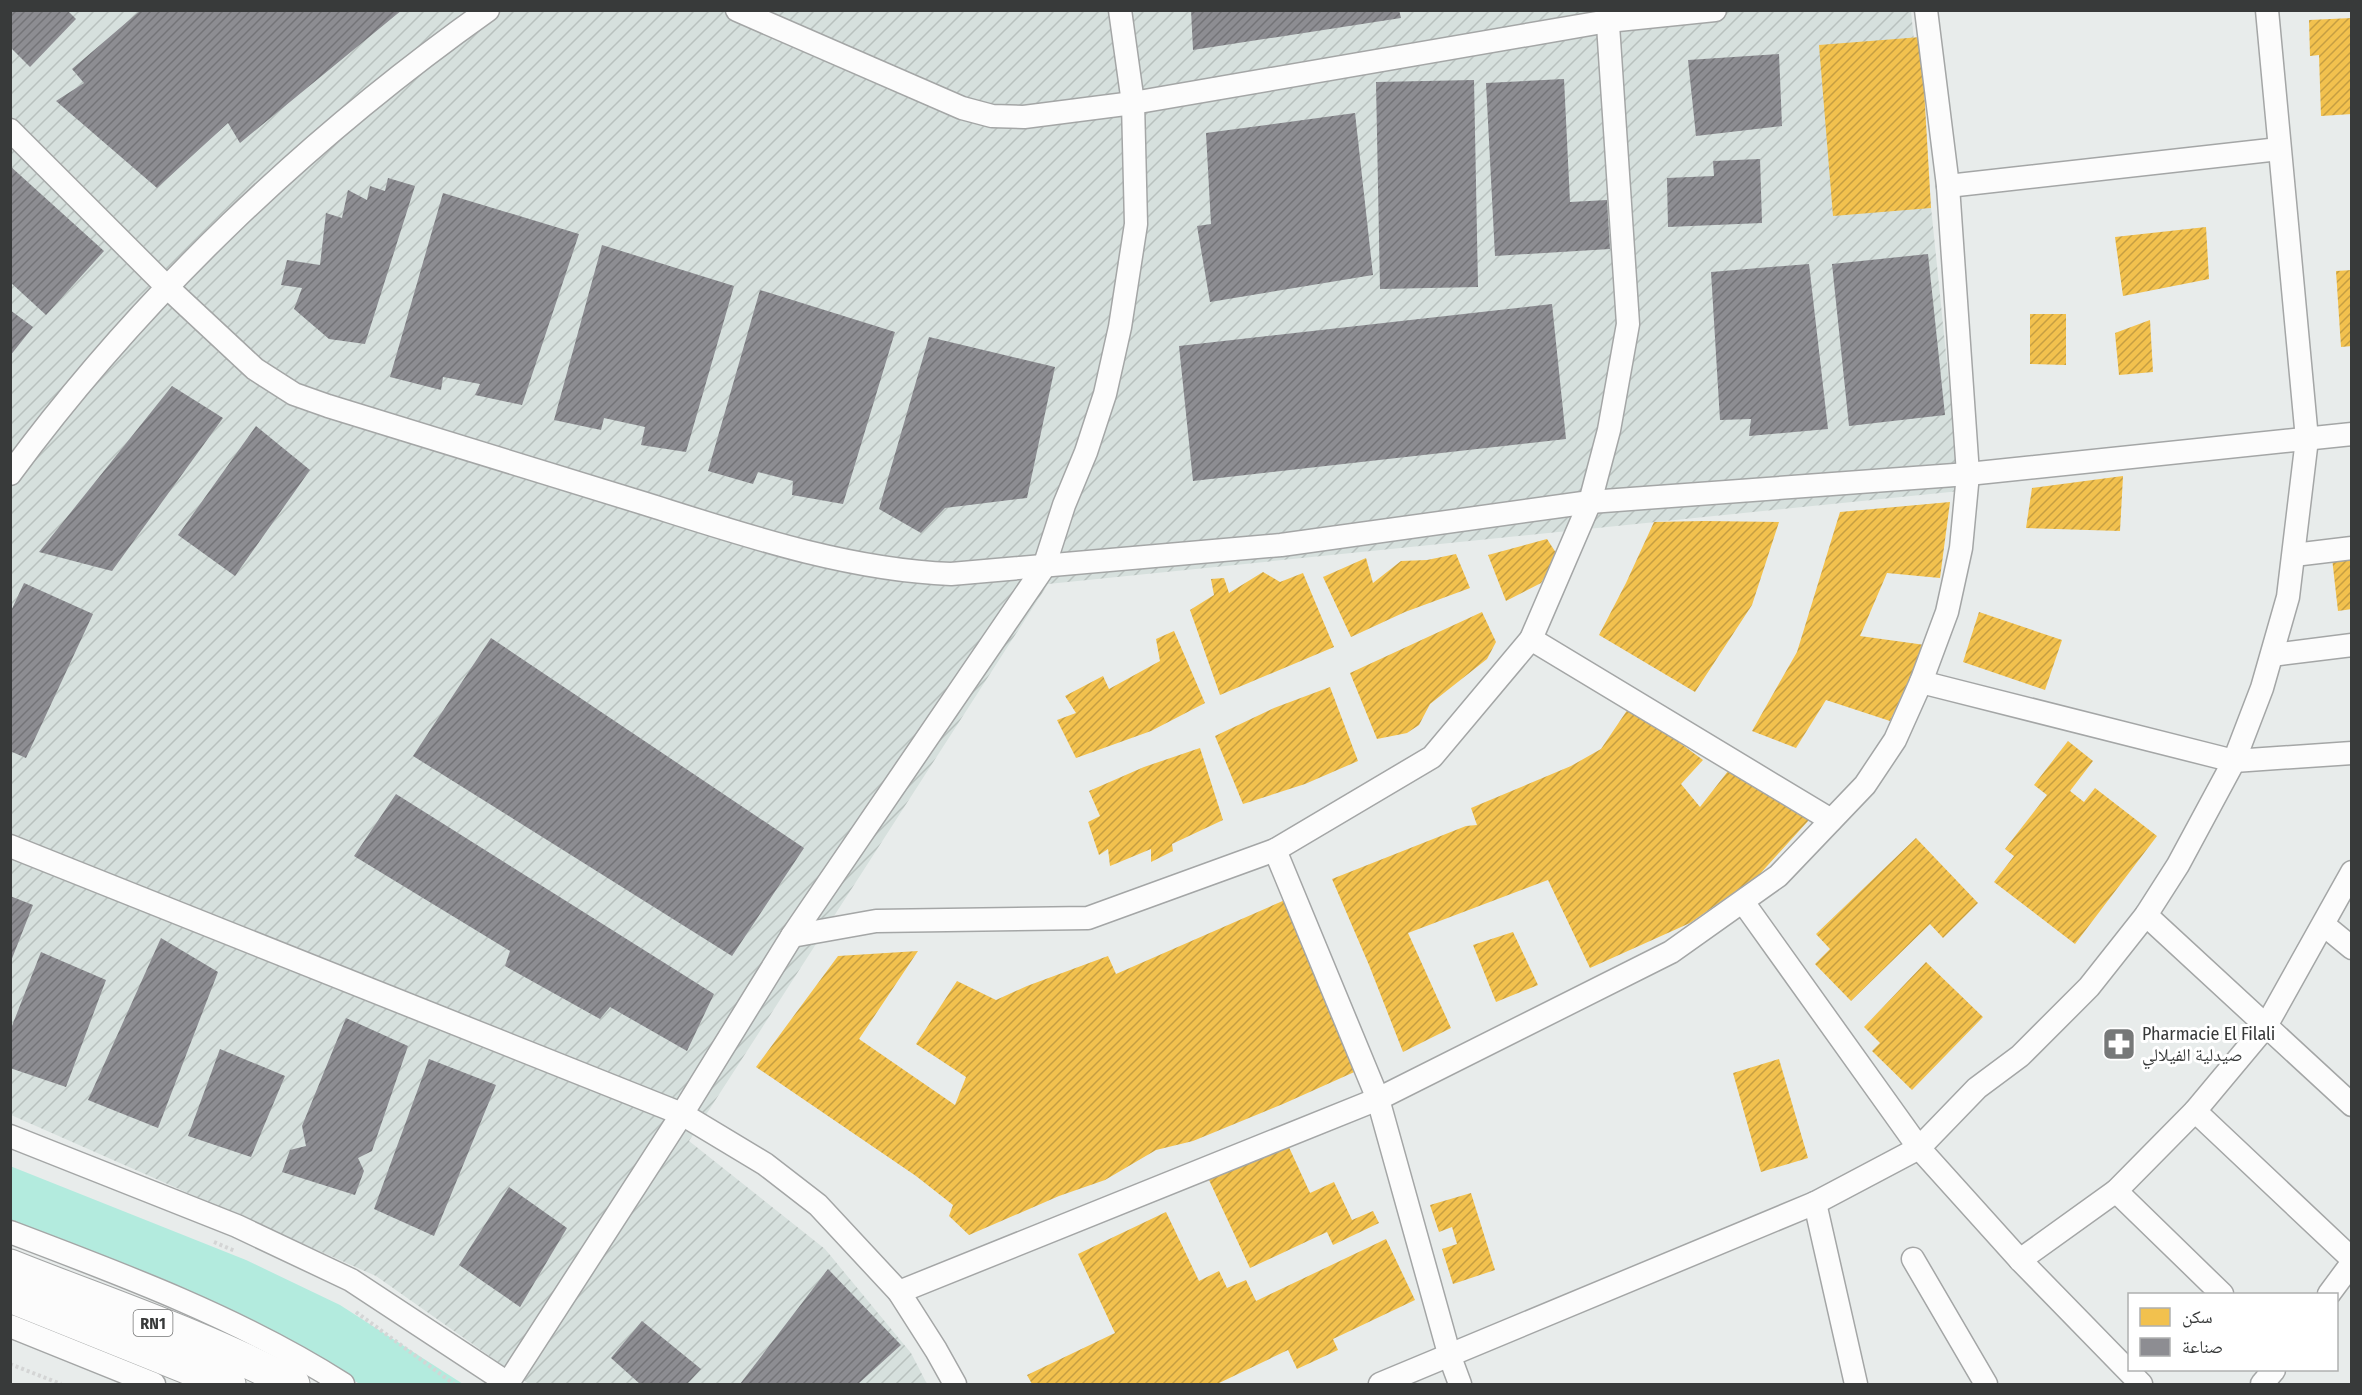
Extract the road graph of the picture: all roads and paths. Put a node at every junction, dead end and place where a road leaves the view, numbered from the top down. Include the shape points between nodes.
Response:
1 (488, 10) edge
2 (737, 10) edge
3 (1120, 10) edge
4 (1715, 10) edge
5 (1926, 10) edge
6 (2267, 10) edge
7 (1607, 16) edge
8 (1133, 103) junction
9 (10, 130) edge
10 (2279, 149) junction
11 (1948, 186) junction
12 (167, 287) junction
13 (2352, 434) edge
14 (2307, 439) junction
15 (10, 474) edge
16 (1968, 474) junction
17 (1590, 502) junction
18 (2352, 548) edge
19 (2294, 555) junction
20 (1044, 567) junction
21 (1531, 639) junction
22 (2352, 645) edge
23 (2272, 655) junction
24 (1921, 682) junction
25 (2352, 753) edge
26 (2234, 761) junction
27 (1831, 820) junction
28 (10, 846) edge
29 (1275, 850) junction
30 (2352, 872) edge
31 (1743, 902) junction
32 (2146, 915) junction
33 (2324, 925) junction
34 (792, 936) junction
35 (2352, 948) edge
36 (2266, 1026) junction
37 (1378, 1099) junction
38 (2352, 1106) edge
39 (2196, 1110) junction
40 (682, 1114) junction
41 (10, 1136) edge
42 (1919, 1148) junction
43 (2116, 1191) junction
44 (1815, 1203) junction
45 (10, 1232) edge
46 (206, 1239) dead end
47 (238, 1252) dead end
48 (1913, 1259) dead end
49 (2020, 1260) junction
50 (2352, 1261) edge
51 (10, 1266) edge
52 (899, 1292) junction
53 (2221, 1293) edge
54 (2330, 1293) edge
55 (10, 1296) edge
56 (351, 1308) dead end
57 (10, 1326) edge
58 (1450, 1357) junction
59 (10, 1364) edge
60 (2128, 1371) edge
61 (2128, 1371) edge
62 (2273, 1371) edge
63 (61, 1384) edge
64 (154, 1384) edge
65 (229, 1384) edge
66 (293, 1384) edge
67 (343, 1384) edge
68 (454, 1384) edge
69 (508, 1384) edge
70 (955, 1384) edge
71 (1380, 1384) edge
72 (1460, 1384) edge
73 (1856, 1384) edge
74 (1986, 1384) edge
75 (2141, 1384) edge
76 (2262, 1384) edge

1 - 12 street via 383,87 308,152
2 - 8 street via 962,108 992,116 1024,117
3 - 8 street
4 - 7 street
5 - 11 street
6 - 10 street
7 - 8 street
7 - 17 street via 1628,324 1609,430
8 - 20 street via 1136,224 1120,327 1105,394
9 - 12 street
10 - 11 street
10 - 14 street
11 - 16 street
12 - 15 street via 80,384
12 - 20 street via 255,369 294,394 328,406 733,532 852,562 907,572 951,574
13 - 14 street
14 - 16 street
14 - 19 street
16 - 17 street
16 - 24 street via 1961,548 1947,612
17 - 20 street via 1281,545
17 - 21 street
18 - 19 street
19 - 23 street via 2289,597
20 - 34 street
21 - 27 street
21 - 29 street via 1432,757
22 - 23 street
23 - 26 street
24 - 26 street
24 - 27 street via 1895,740 1864,785
25 - 26 street
26 - 32 street
27 - 31 street via 1778,876
28 - 40 street
29 - 34 street via 1088,918 876,921
29 - 37 street
30 - 33 street
31 - 37 street via 1671,952
31 - 42 street
32 - 36 street
32 - 42 street via 2089,987 2020,1056 1977,1088
33 - 35 street
33 - 36 street
34 - 40 street
36 - 38 street
36 - 39 street
37 - 52 street
37 - 58 street
39 - 43 street
39 - 50 street
40 - 52 street via 765,1164 818,1205
40 - 69 street
41 - 69 street via 237,1226 351,1280
42 - 44 street
42 - 49 street
43 - 49 street
43 - 53 street
44 - 58 street
44 - 73 street
45 - 67 street via 222,1320
46 - 47 path
48 - 74 street
49 - 60 street
50 - 54 street
51 - 66 highway, RN1 via 211,1346
52 - 70 street
55 - 65 highway, RN1
56 - 68 path
57 - 64 street
58 - 71 street
58 - 72 street
59 - 63 path
61 - 75 street
62 - 76 street

